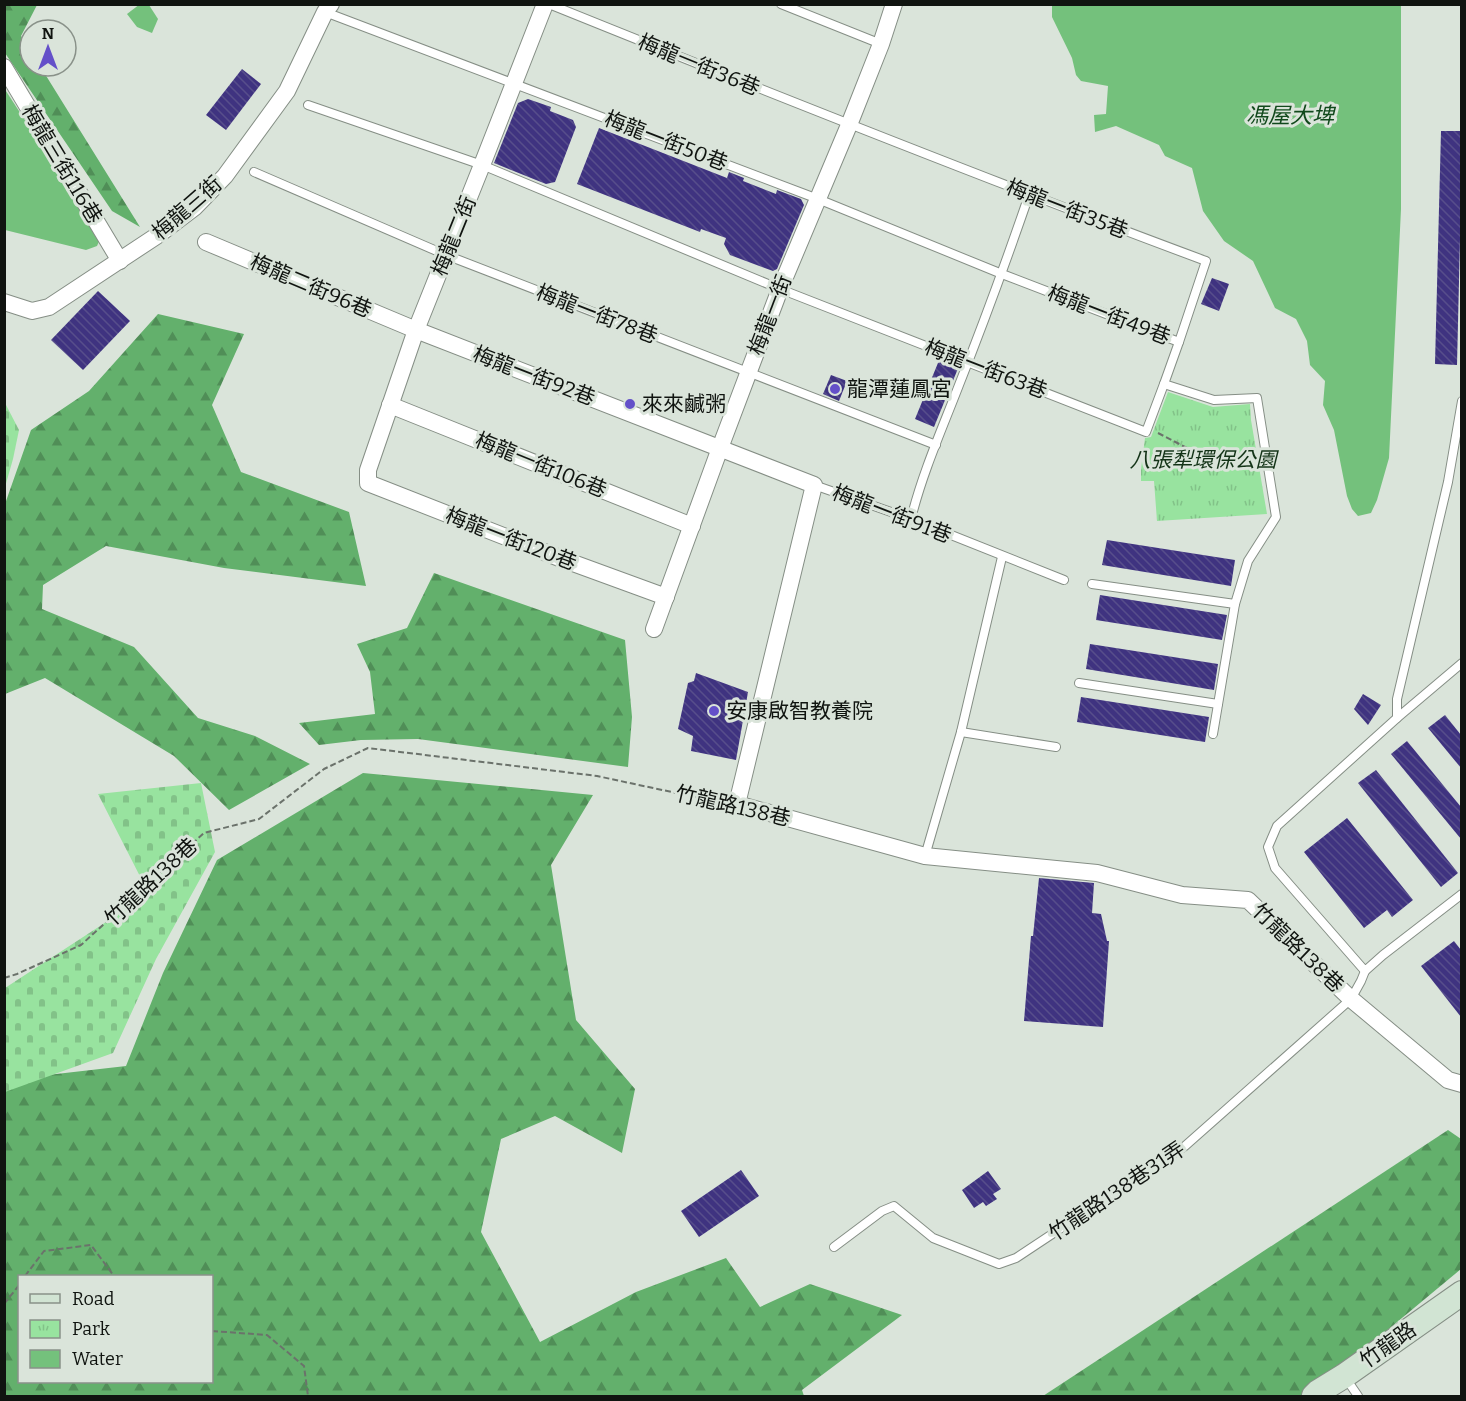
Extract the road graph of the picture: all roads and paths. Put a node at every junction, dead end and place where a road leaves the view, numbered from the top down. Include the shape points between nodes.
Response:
1 (547, 4) edge
2 (782, 4) edge
3 (894, 4) edge
4 (328, 8) edge
5 (881, 44) junction
6 (4, 67) edge
7 (514, 83) junction
8 (308, 105) dead end
9 (849, 125) junction
10 (483, 165) junction
11 (254, 172) dead end
12 (1029, 195) junction
13 (818, 199) junction
14 (206, 242) dead end
15 (446, 255) junction
16 (120, 261) junction
17 (1002, 274) junction
18 (780, 289) junction
19 (4, 302) edge
20 (416, 330) junction
21 (1179, 342) junction
22 (968, 362) junction
23 (748, 373) junction
24 (1164, 384) junction
25 (1461, 401) edge
26 (390, 405) junction
27 (1148, 427) junction
28 (936, 445) junction
29 (720, 448) junction
30 (1222, 466) dead end
31 (368, 470) joint
32 (814, 485) junction
33 (911, 519) junction
34 (692, 526) junction
35 (1002, 557) junction
36 (1064, 580) dead end
37 (1092, 584) dead end
38 (666, 597) junction
39 (1235, 604) junction
40 (654, 629) dead end
41 (1461, 663) edge
42 (1079, 683) dead end
43 (1218, 704) junction
44 (1397, 718) junction
45 (961, 732) junction
46 (1213, 734) dead end
47 (1056, 747) dead end
48 (737, 804) junction
49 (925, 856) junction
50 (1461, 894) edge
51 (1365, 971) junction
52 (4, 978) edge
53 (1351, 999) junction
54 (1461, 1084) edge
55 (834, 1247) dead end
56 (26, 1275) edge
57 (113, 1275) edge
58 (18, 1286) edge
59 (1461, 1293) edge
60 (4, 1304) edge
61 (213, 1331) edge
62 (1344, 1376) junction
63 (308, 1396) edge
64 (1314, 1396) edge
65 (1358, 1396) edge

1 - 7 street, 梅龍二街
1 - 9 lane, 梅龍一街36巷
2 - 5 lane
3 - 5 street, 梅龍一街
4 - 7 lane, 梅龍一街50巷
4 - 16 street, 梅龍三街 via 287,91 225,176 195,207
5 - 9 street, 梅龍一街
6 - 16 street, 梅龍三街116巷
7 - 10 street, 梅龍二街
7 - 13 lane, 梅龍一街50巷
8 - 10 lane, 梅龍一街63巷
9 - 12 lane, 梅龍一街35巷
9 - 13 street, 梅龍一街
10 - 15 street, 梅龍二街
10 - 18 lane, 梅龍一街63巷
11 - 15 lane, 梅龍一街78巷
12 - 17 lane
12 - 21 lane, 梅龍一街35巷 via 1206,261
13 - 17 lane, 梅龍一街49巷
13 - 18 street, 梅龍一街
14 - 20 street, 梅龍二街96巷
15 - 20 street, 梅龍二街
15 - 23 lane, 梅龍一街78巷
16 - 19 street, 梅龍三街 via 49,307 32,311
17 - 21 lane, 梅龍一街49巷
17 - 22 lane
18 - 22 lane, 梅龍一街63巷
18 - 23 street, 梅龍一街
20 - 26 street, 梅龍二街
20 - 29 street, 梅龍一街92巷
21 - 24 lane, 梅龍一街49巷
22 - 27 lane, 梅龍一街63巷 via 1146,432
22 - 28 lane
23 - 28 lane, 梅龍一街78巷
23 - 29 street, 梅龍一街
24 - 27 lane
24 - 39 lane via 1214,400 1257,398 1276,517 1248,561
25 - 44 lane via 1448,482 1397,699
26 - 31 street, 梅龍二街
26 - 34 street, 梅龍一街106巷
27 - 30 path
28 - 33 lane
29 - 32 street, 梅龍一街91巷
29 - 34 street, 梅龍一街
31 - 38 street, 梅龍一街120巷 via 368,483
32 - 33 lane, 梅龍一街91巷
32 - 48 street
33 - 35 lane, 梅龍一街91巷
34 - 38 street, 梅龍一街
35 - 36 lane, 梅龍一街91巷
35 - 45 lane
37 - 39 lane
38 - 40 street, 梅龍一街
39 - 43 lane
41 - 44 lane
42 - 43 lane
43 - 46 lane
44 - 51 lane via 1277,826 1268,847 1275,868
45 - 47 lane
45 - 49 lane
48 - 49 street, 竹龍路138巷
48 - 52 path, 竹龍路138巷 via 597,776 368,748 324,769 259,819 204,833 81,945
49 - 53 street, 竹龍路138巷 via 1097,873 1182,895 1248,900
50 - 51 lane
51 - 53 lane, 竹龍路138巷31弄
53 - 54 street, 竹龍路138巷 via 1448,1080
53 - 55 lane, 竹龍路138巷31弄 via 1185,1146 1016,1258 999,1264 933,1238 894,1206
56 - 57 path via 44,1251 91,1245
58 - 60 path
59 - 62 street, 竹龍路
61 - 63 path via 267,1335 304,1366
62 - 64 street, 竹龍路
62 - 65 lane

